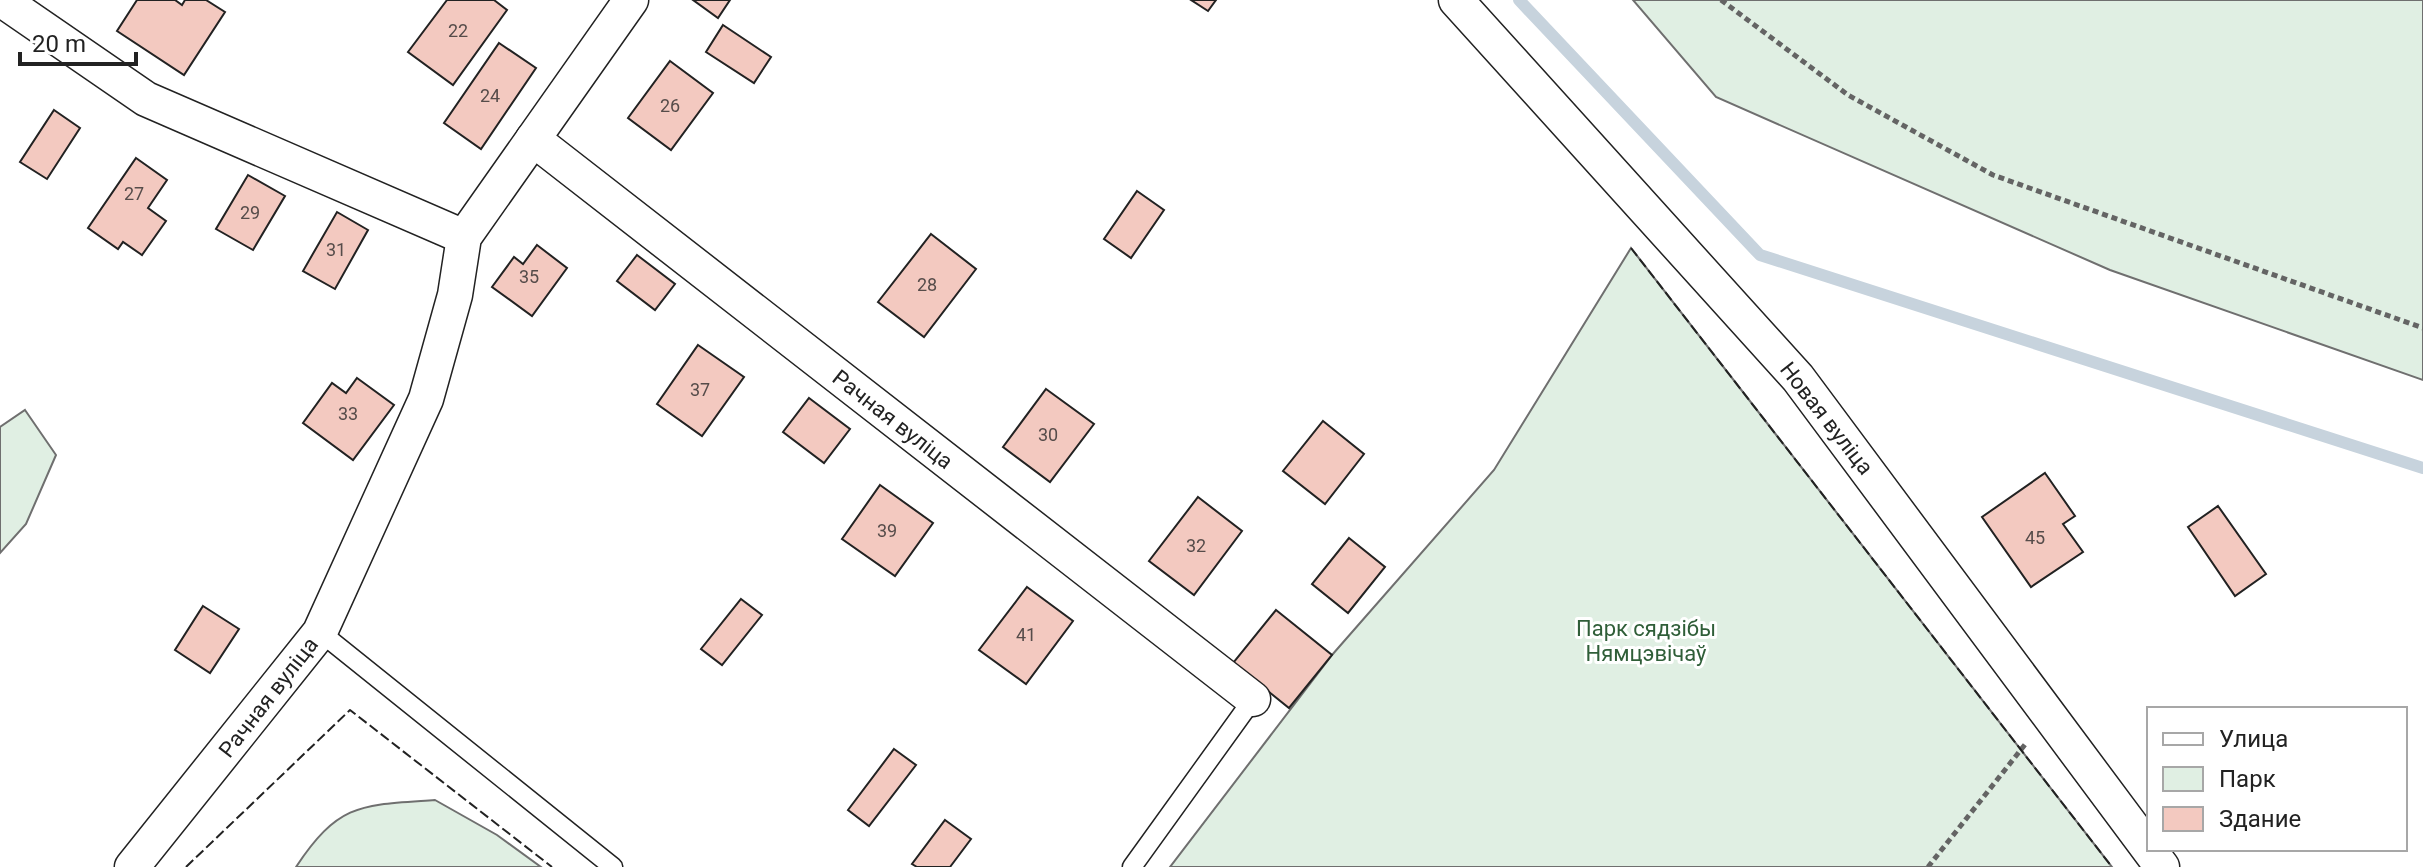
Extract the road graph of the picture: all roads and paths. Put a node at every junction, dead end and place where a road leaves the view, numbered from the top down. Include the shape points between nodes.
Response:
1 (2, 0) edge
2 (631, 0) edge
3 (1456, 0) edge
4 (1721, 0) edge
5 (533, 139) junction
6 (464, 237) junction
7 (2423, 328) edge
8 (320, 632) junction
9 (1253, 699) joint
10 (2049, 713) junction
11 (2147, 847) edge
12 (132, 867) edge
13 (613, 867) edge
14 (1132, 867) edge
15 (1928, 867) edge

1 - 6 street via 146,99
2 - 5 street, Рачная вуліца
3 - 10 street, Новая вуліца via 1798,378
4 - 7 path via 1848,95 1993,175
5 - 6 street, Рачная вуліца
5 - 9 street, Рачная вуліца
6 - 8 street, Рачная вуліца via 455,295 426,399
8 - 12 street, Рачная вуліца
8 - 13 lane
9 - 14 lane
10 - 11 street, Новая вуліца
10 - 15 path

